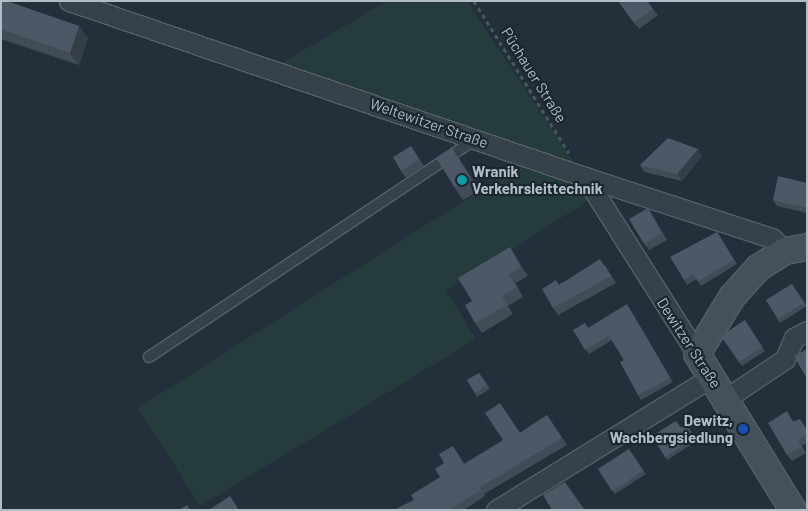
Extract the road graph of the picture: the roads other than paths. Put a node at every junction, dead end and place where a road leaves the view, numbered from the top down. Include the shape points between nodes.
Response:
1 (69, 1) edge
2 (477, 138) junction
3 (580, 170) junction
4 (796, 249) edge
5 (807, 331) edge
6 (697, 354) junction
7 (149, 357) dead end
8 (711, 377) junction
9 (725, 399) junction
10 (496, 510) edge
11 (792, 510) edge

1 - 2 street, Weltewitzer Straße
2 - 3 street, Weltewitzer Straße
2 - 7 lane
3 - 4 street, Weltewitzer Straße
3 - 6 street, Dewitzer Straße
4 - 6 street via 758,268 744,283
5 - 9 street via 794,338 785,359
6 - 8 street, Dewitzer Straße
8 - 9 street, Dewitzer Straße
8 - 10 street
9 - 11 street, Dewitzer Straße

